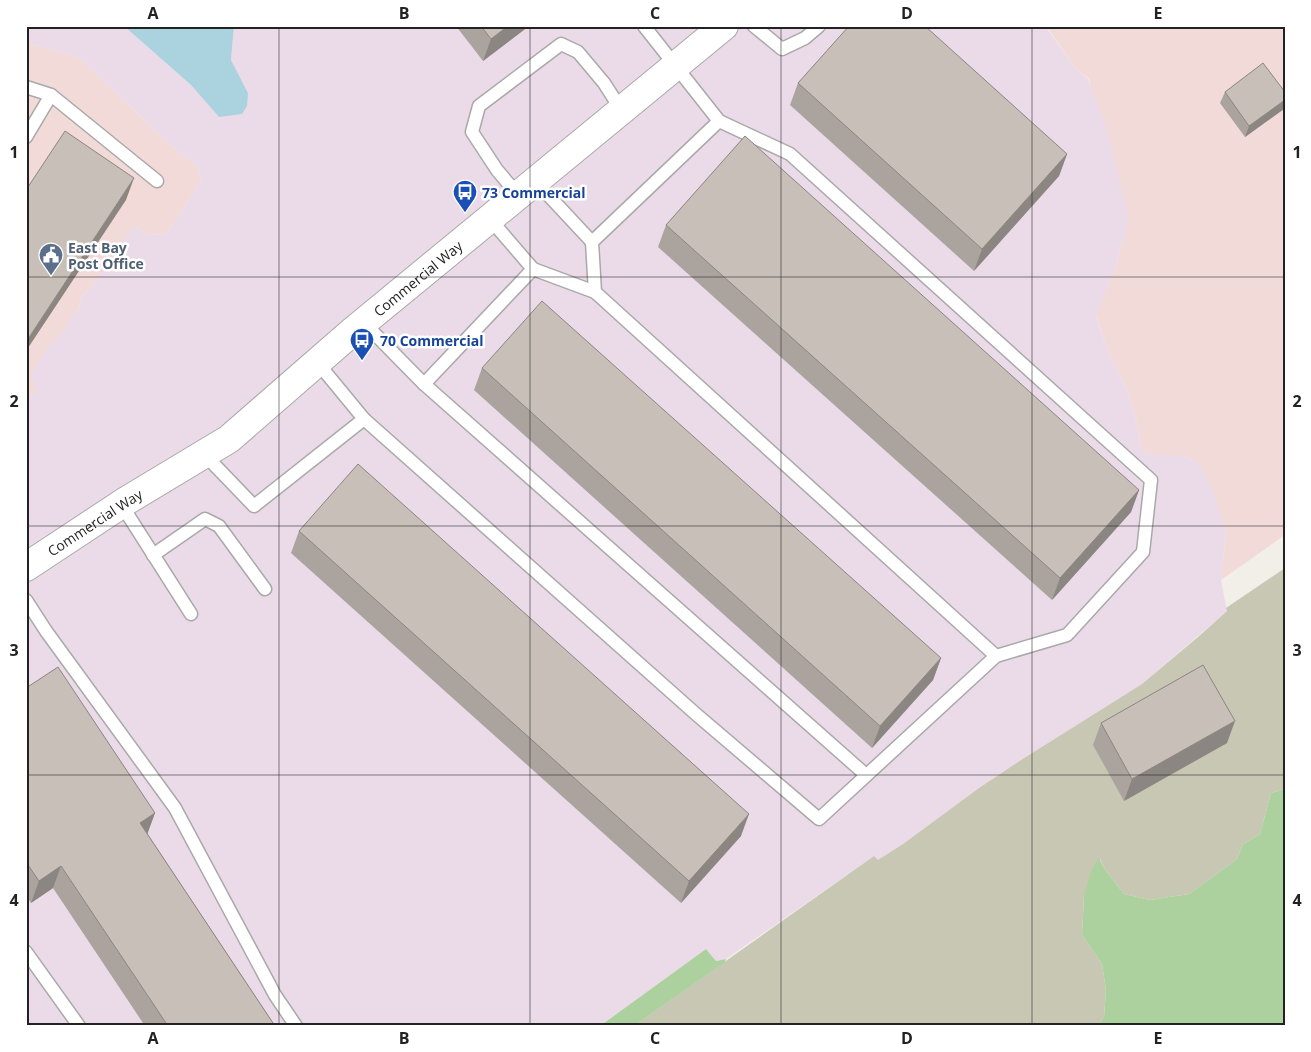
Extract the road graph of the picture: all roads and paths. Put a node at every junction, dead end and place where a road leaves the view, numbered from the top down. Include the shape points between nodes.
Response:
1 (644, 26) edge
2 (724, 26) edge
3 (754, 26) edge
4 (819, 26) edge
5 (676, 67) junction
6 (26, 87) edge
7 (51, 95) junction
8 (622, 111) junction
9 (719, 121) junction
10 (26, 137) edge
11 (157, 181) dead end
12 (528, 189) junction
13 (490, 220) junction
14 (592, 242) junction
15 (533, 269) junction
16 (595, 292) junction
17 (364, 323) junction
18 (318, 362) junction
19 (424, 384) junction
20 (364, 419) junction
21 (204, 454) junction
22 (121, 504) junction
23 (153, 555) junction
24 (26, 567) edge
25 (265, 589) dead end
26 (26, 600) edge
27 (191, 614) dead end
28 (996, 656) junction
29 (866, 775) junction
30 (26, 952) edge
31 (79, 1026) edge
32 (296, 1026) edge

1 - 5 lane
2 - 5 street, Commercial Way
3 - 4 lane via 782,49 805,38
5 - 8 street, Commercial Way
5 - 9 lane
6 - 7 lane
7 - 10 lane
7 - 11 lane
8 - 12 street, Commercial Way
8 - 12 lane via 578,52 561,44 480,106 472,132 496,170
9 - 14 lane
9 - 28 lane via 790,154 1151,480 1143,552 1067,635
12 - 13 street, Commercial Way
12 - 14 lane
13 - 15 lane
13 - 17 street, Commercial Way
14 - 16 lane
15 - 16 lane
15 - 19 lane
16 - 28 lane
17 - 18 street, Commercial Way
17 - 19 lane
18 - 20 lane
18 - 21 street, Commercial Way via 229,438
19 - 29 lane
20 - 21 lane via 254,506
20 - 29 lane via 819,819
21 - 22 street, Commercial Way
22 - 23 lane
22 - 24 street, Commercial Way
23 - 25 lane via 205,519 219,526
23 - 27 lane
26 - 32 lane via 175,808 275,995
28 - 29 lane
30 - 31 lane

